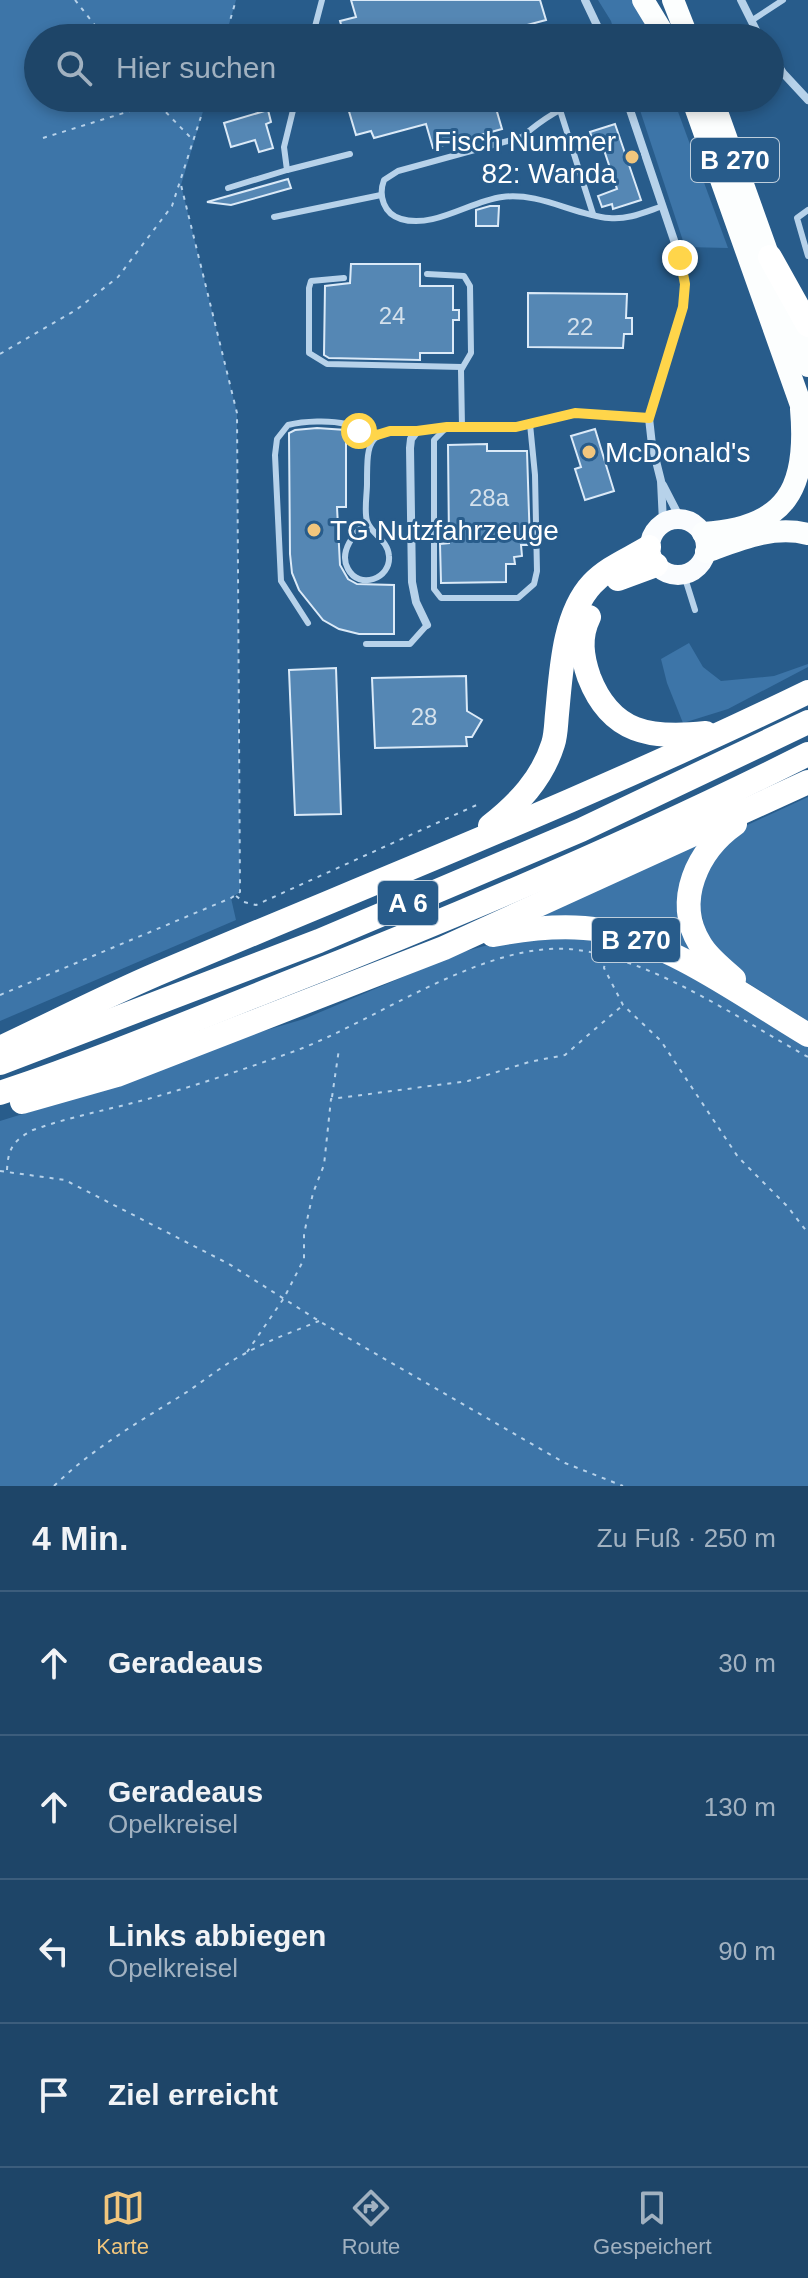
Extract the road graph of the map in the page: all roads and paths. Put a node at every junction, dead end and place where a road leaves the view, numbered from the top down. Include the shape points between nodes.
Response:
1 (75, 0) edge
2 (236, 0) edge
3 (322, 0) edge
4 (585, 0) edge
5 (643, 0) edge
6 (654, 0) edge
7 (673, 0) edge
8 (741, 0) edge
9 (783, 0) edge
10 (751, 21) junction
11 (94, 24) edge
12 (229, 24) edge
13 (316, 24) edge
14 (596, 24) edge
15 (658, 24) edge
16 (662, 24) edge
17 (682, 24) edge
18 (753, 24) edge
19 (784, 74) edge
20 (808, 100) edge
21 (127, 112) edge
22 (165, 112) edge
23 (203, 112) edge
24 (293, 112) edge
25 (556, 112) edge
26 (561, 112) edge
27 (631, 112) edge
28 (697, 112) edge
29 (717, 112) edge
30 (43, 138) dead end
31 (194, 141) junction
32 (350, 154) dead end
33 (287, 170) junction
34 (181, 185) junction
35 (228, 188) dead end
36 (381, 195) junction
37 (663, 206) junction
38 (808, 210) edge
39 (593, 214) junction
40 (274, 217) dead end
41 (808, 256) edge
42 (770, 257) junction
43 (427, 274) dead end
44 (344, 278) dead end
45 (808, 325) edge
46 (0, 354) edge
47 (808, 366) edge
48 (462, 367) junction
49 (800, 400) junction
50 (649, 418) junction
51 (530, 424) junction
52 (808, 425) edge
53 (447, 427) junction
54 (462, 427) junction
55 (417, 431) junction
56 (377, 435) junction
57 (661, 481) junction
58 (671, 520) junction
59 (367, 521) junction
60 (808, 534) edge
61 (705, 542) junction
62 (653, 556) junction
63 (684, 575) junction
64 (695, 610) dead end
65 (308, 623) dead end
66 (427, 625) joint
67 (366, 644) dead end
68 (808, 692) edge
69 (808, 722) edge
70 (729, 731) junction
71 (808, 754) edge
72 (801, 785) edge
73 (481, 803) dead end
74 (460, 849) junction
75 (236, 895) junction
76 (444, 948) junction
77 (606, 955) junction
78 (0, 995) edge
79 (623, 1005) junction
80 (808, 1024) edge
81 (808, 1035) edge
82 (0, 1048) edge
83 (339, 1049) dead end
84 (808, 1057) edge
85 (0, 1063) edge
86 (0, 1093) edge
87 (331, 1099) junction
88 (0, 1108) edge
89 (7, 1170) junction
90 (0, 1171) edge
91 (808, 1233) edge
92 (284, 1298) junction
93 (319, 1321) junction
94 (247, 1352) junction
95 (54, 1486) edge
96 (623, 1486) edge

1 - 11 path
2 - 12 path
3 - 13 lane
4 - 14 street
5 - 15 highway
6 - 16 highway
7 - 17 highway
8 - 10 street
9 - 10 lane
10 - 18 street
19 - 20 street
21 - 30 path
22 - 31 path
23 - 31 path
24 - 33 lane via 284,147
25 - 36 lane via 522,137 398,171 384,180
26 - 39 lane
27 - 37 street
28 - 49 highway, B 270
29 - 42 highway, B 270
31 - 34 path
32 - 33 lane
33 - 35 lane
34 - 46 path via 172,206 118,277 76,310
34 - 75 path via 237,413
36 - 39 lane via 398,219 412,221 503,197 548,201
36 - 40 lane
37 - 39 lane via 627,218
37 - 50 street via 685,284 683,307
38 - 41 lane via 797,218
42 - 45 highway, B 270
42 - 47 highway, B 270
43 - 48 lane via 468,280 471,353
44 - 48 lane via 311,281 309,353 317,360
48 - 54 lane
49 - 52 highway, B 270
49 - 61 highway via 802,465 789,497 759,522
50 - 51 street via 575,413
50 - 57 street
51 - 53 lane via 537,571 534,584 518,598 441,598 434,589 434,440
51 - 54 street
53 - 54 street
53 - 55 street
55 - 56 lane
55 - 66 street via 410,448 412,582
56 - 59 lane via 367,449
56 - 65 lane via 347,424 297,423 288,425 277,439 281,581
57 - 58 street
57 - 58 street
58 - 61 main road via 689,520
58 - 62 main road via 655,529
59 - 59 lane via 390,559 387,570 373,580 353,575 345,556 353,535
60 - 61 highway via 789,531
61 - 63 main road via 702,562
62 - 63 main road via 674,575
62 - 70 highway via 601,594 583,630 583,660 598,698 632,728 667,737
62 - 74 highway, A 6 via 617,564 592,584 577,606 564,654 554,743 540,775 513,808
63 - 64 lane
66 - 67 lane via 410,644
68 - 70 highway
69 - 85 highway, A 6 via 581,830 319,941
70 - 74 highway, A 6
71 - 86 highway, A 6 via 397,939
72 - 76 highway
72 - 80 highway via 731,826 706,850 691,881 689,903 698,942 712,960
73 - 75 path via 256,905
74 - 82 highway, A 6 via 145,979
75 - 78 path
76 - 81 highway, B 270 via 531,928 626,936 672,954
76 - 88 highway via 117,1075
77 - 79 path via 604,968
77 - 84 path via 639,966
77 - 89 path via 542,950 486,962 299,1049 213,1080 33,1130 11,1147
79 - 87 path via 565,1055 468,1081
79 - 91 path via 661,1041 738,1157
83 - 87 path
87 - 92 path via 324,1165 304,1234 304,1259
89 - 90 path
89 - 92 path via 65,1180
92 - 93 path
92 - 94 path
93 - 94 path
93 - 96 path via 565,1463
94 - 95 path via 131,1425

